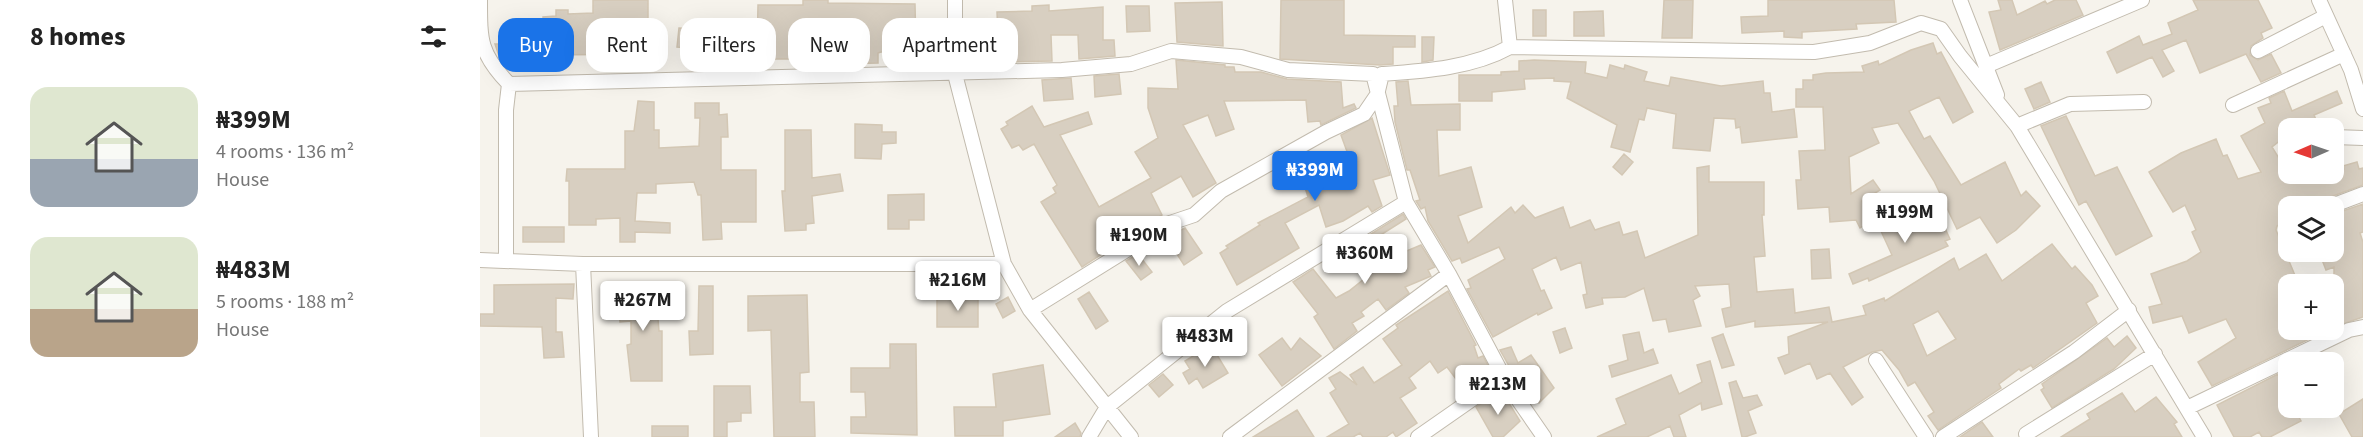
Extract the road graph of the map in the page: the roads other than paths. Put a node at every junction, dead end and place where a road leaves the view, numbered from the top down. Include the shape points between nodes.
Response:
1 (480, 0) edge
2 (954, 0) edge
3 (1505, 0) edge
4 (1960, 0) edge
5 (2142, 0) edge
6 (2319, 0) edge
7 (2326, 16) junction
8 (1510, 47) junction
9 (2258, 51) dead end
10 (2344, 54) junction
11 (1986, 66) junction
12 (2357, 68) edge
13 (955, 74) junction
14 (509, 84) junction
15 (1377, 95) junction
16 (1999, 102) junction
17 (2144, 102) dead end
18 (2233, 105) dead end
19 (2363, 109) edge
20 (2017, 126) junction
21 (2344, 137) edge
22 (2363, 138) edge
23 (2363, 194) edge
24 (2344, 201) edge
25 (1406, 202) junction
26 (480, 260) edge
27 (506, 261) junction
28 (583, 264) junction
29 (1004, 264) junction
30 (1449, 274) junction
31 (1030, 310) junction
32 (2129, 310) junction
33 (2363, 327) edge
34 (2155, 354) junction
35 (1875, 360) dead end
36 (1508, 385) junction
37 (1107, 407) junction
38 (2187, 408) junction
39 (2026, 434) dead end
40 (591, 437) edge
41 (1089, 437) edge
42 (1131, 437) edge
43 (1230, 437) edge
44 (1418, 437) edge
45 (1544, 437) edge
46 (1926, 437) edge
47 (1942, 437) edge
48 (2204, 437) edge

1 - 14 street via 482,44 490,64
2 - 13 street
3 - 8 street
4 - 11 street
5 - 11 street
6 - 7 street
7 - 9 street
7 - 10 street
8 - 15 street via 1488,59 1382,74
8 - 16 street via 1814,52 1870,43 1921,23 1941,29
10 - 12 street
10 - 18 street
11 - 16 street
12 - 19 street
13 - 14 street
13 - 15 street via 1131,64 1171,51 1241,57 1288,70 1373,74
13 - 29 street
14 - 27 street
15 - 25 street
15 - 31 street via 1364,114 1221,191 1194,215 1170,223
16 - 20 street
17 - 20 street via 2070,104
20 - 32 street
21 - 22 street
23 - 24 street
25 - 30 street
25 - 37 street via 1227,311
26 - 27 street
27 - 28 street
28 - 29 street
28 - 40 street
29 - 31 street
30 - 36 street
30 - 43 street
31 - 37 street
32 - 34 street
32 - 47 street via 2074,352
33 - 38 street via 2349,330
34 - 38 street
34 - 39 street
35 - 46 street
36 - 44 street via 1484,391
36 - 45 street
37 - 41 street
37 - 42 street
38 - 48 street

